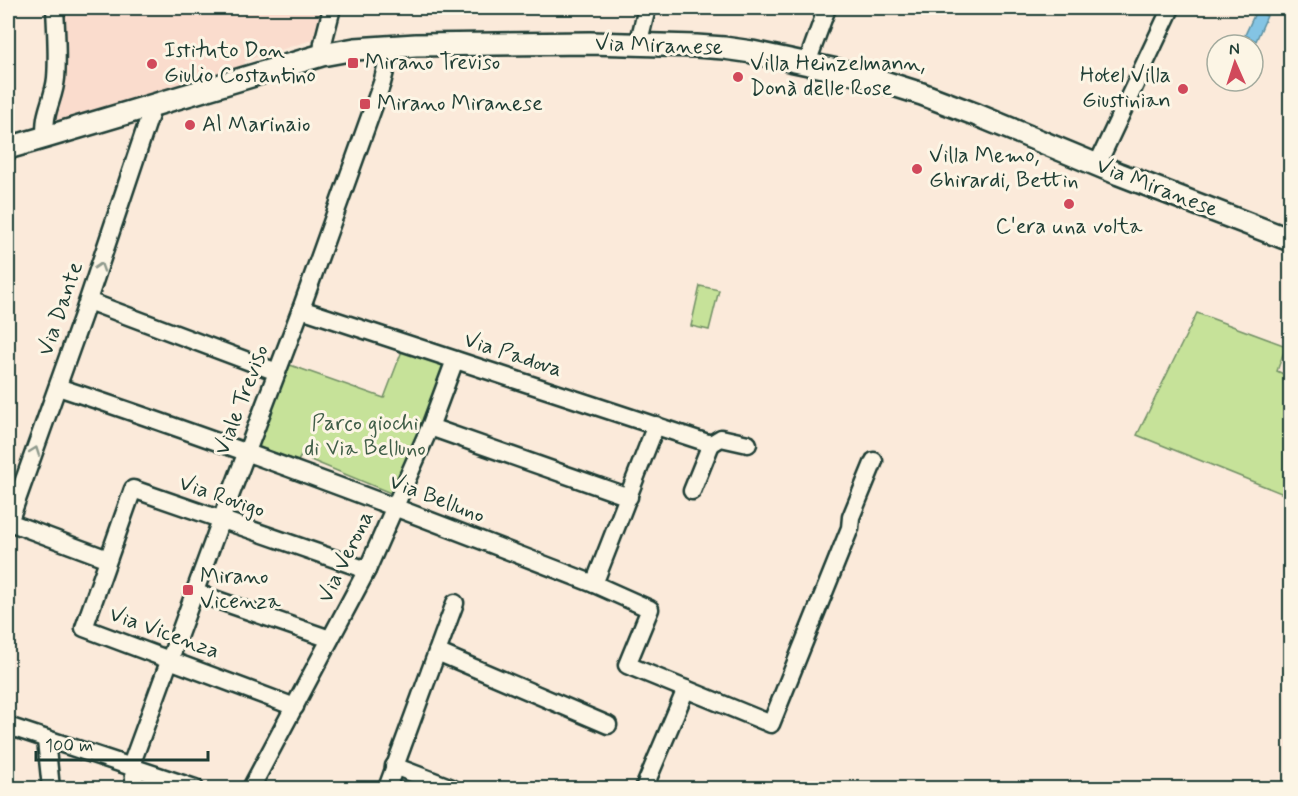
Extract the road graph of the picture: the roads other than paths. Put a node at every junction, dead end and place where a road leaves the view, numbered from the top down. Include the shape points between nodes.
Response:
1 (55, 8) edge
2 (332, 8) edge
3 (647, 8) edge
4 (827, 8) edge
5 (1171, 8) edge
6 (638, 45) junction
7 (388, 47) junction
8 (322, 55) junction
9 (807, 63) junction
10 (148, 106) junction
11 (46, 137) junction
12 (8, 148) edge
13 (1097, 165) junction
14 (1290, 240) edge
15 (88, 301) junction
16 (302, 309) junction
17 (455, 360) junction
18 (277, 372) junction
19 (58, 387) junction
20 (656, 425) junction
21 (430, 427) junction
22 (711, 444) junction
23 (748, 444) dead end
24 (246, 451) junction
25 (874, 461) dead end
26 (692, 491) dead end
27 (629, 497) junction
28 (396, 507) junction
29 (221, 520) junction
30 (8, 524) edge
31 (108, 559) junction
32 (367, 570) junction
33 (594, 584) junction
34 (194, 592) junction
35 (455, 603) dead end
36 (330, 639) junction
37 (437, 652) junction
38 (169, 659) junction
39 (686, 689) junction
40 (295, 707) junction
41 (608, 725) dead end
42 (8, 726) edge
43 (46, 740) junction
44 (394, 766) junction
45 (132, 768) junction
46 (51, 789) edge
47 (135, 789) edge
48 (195, 789) edge
49 (250, 789) edge
50 (387, 789) edge
51 (452, 789) edge
52 (644, 789) edge

1 - 11 street via 56,80 46,116
2 - 8 street
3 - 6 street
4 - 9 street
5 - 13 street
6 - 7 main road, Via Miranese
6 - 9 main road, Via Miranese via 724,48
7 - 8 main road, Via Miranese
7 - 16 street, Viale Treviso via 382,83
8 - 10 main road, Via Miranese
9 - 13 main road, Via Miranese via 922,94
10 - 11 main road, Via Miranese
15 -> 10 street, Via Dante via 150,115
11 - 12 main road, Via Miranese
13 - 14 main road, Via Miranese
15 - 18 street
15 - 19 street, Via Dante
16 - 17 street, Via Padova
16 - 18 street, Viale Treviso
17 - 20 street, Via Padova
17 - 21 street, Via Verona
18 - 24 street, Viale Treviso
19 - 24 street, Via Belluno
30 -> 19 street, Via Dante
20 - 22 street, Via Padova
20 - 27 street
21 - 27 street
21 - 28 street, Via Verona
22 - 23 street, Via Padova via 721,438
22 - 26 street
24 - 28 street, Via Belluno
24 - 29 street, Viale Treviso
25 - 39 street, Via Belluno via 771,724
27 - 33 street
28 - 32 street, Via Verona
28 - 33 street, Via Belluno
29 - 31 street, Via Rovigo via 134,489
29 - 32 street, Via Rovigo
29 - 34 street, Viale Treviso
30 - 31 street
31 - 38 street, Via Vicenza via 84,628
32 - 36 street, Via Verona
33 - 39 street, Via Belluno via 650,609 627,665
34 - 36 street, Via Verona
34 - 38 street, Viale Treviso
35 - 37 street
36 - 40 street, Via Verona
37 - 41 street
37 - 44 street
38 - 40 street, Via Vicenza
38 - 45 street, Viale Treviso
39 - 52 street
40 - 49 street, Via Verona
42 - 43 street
43 - 45 street
43 - 46 street
44 - 50 street
44 - 51 street
45 - 47 street
45 - 48 street

